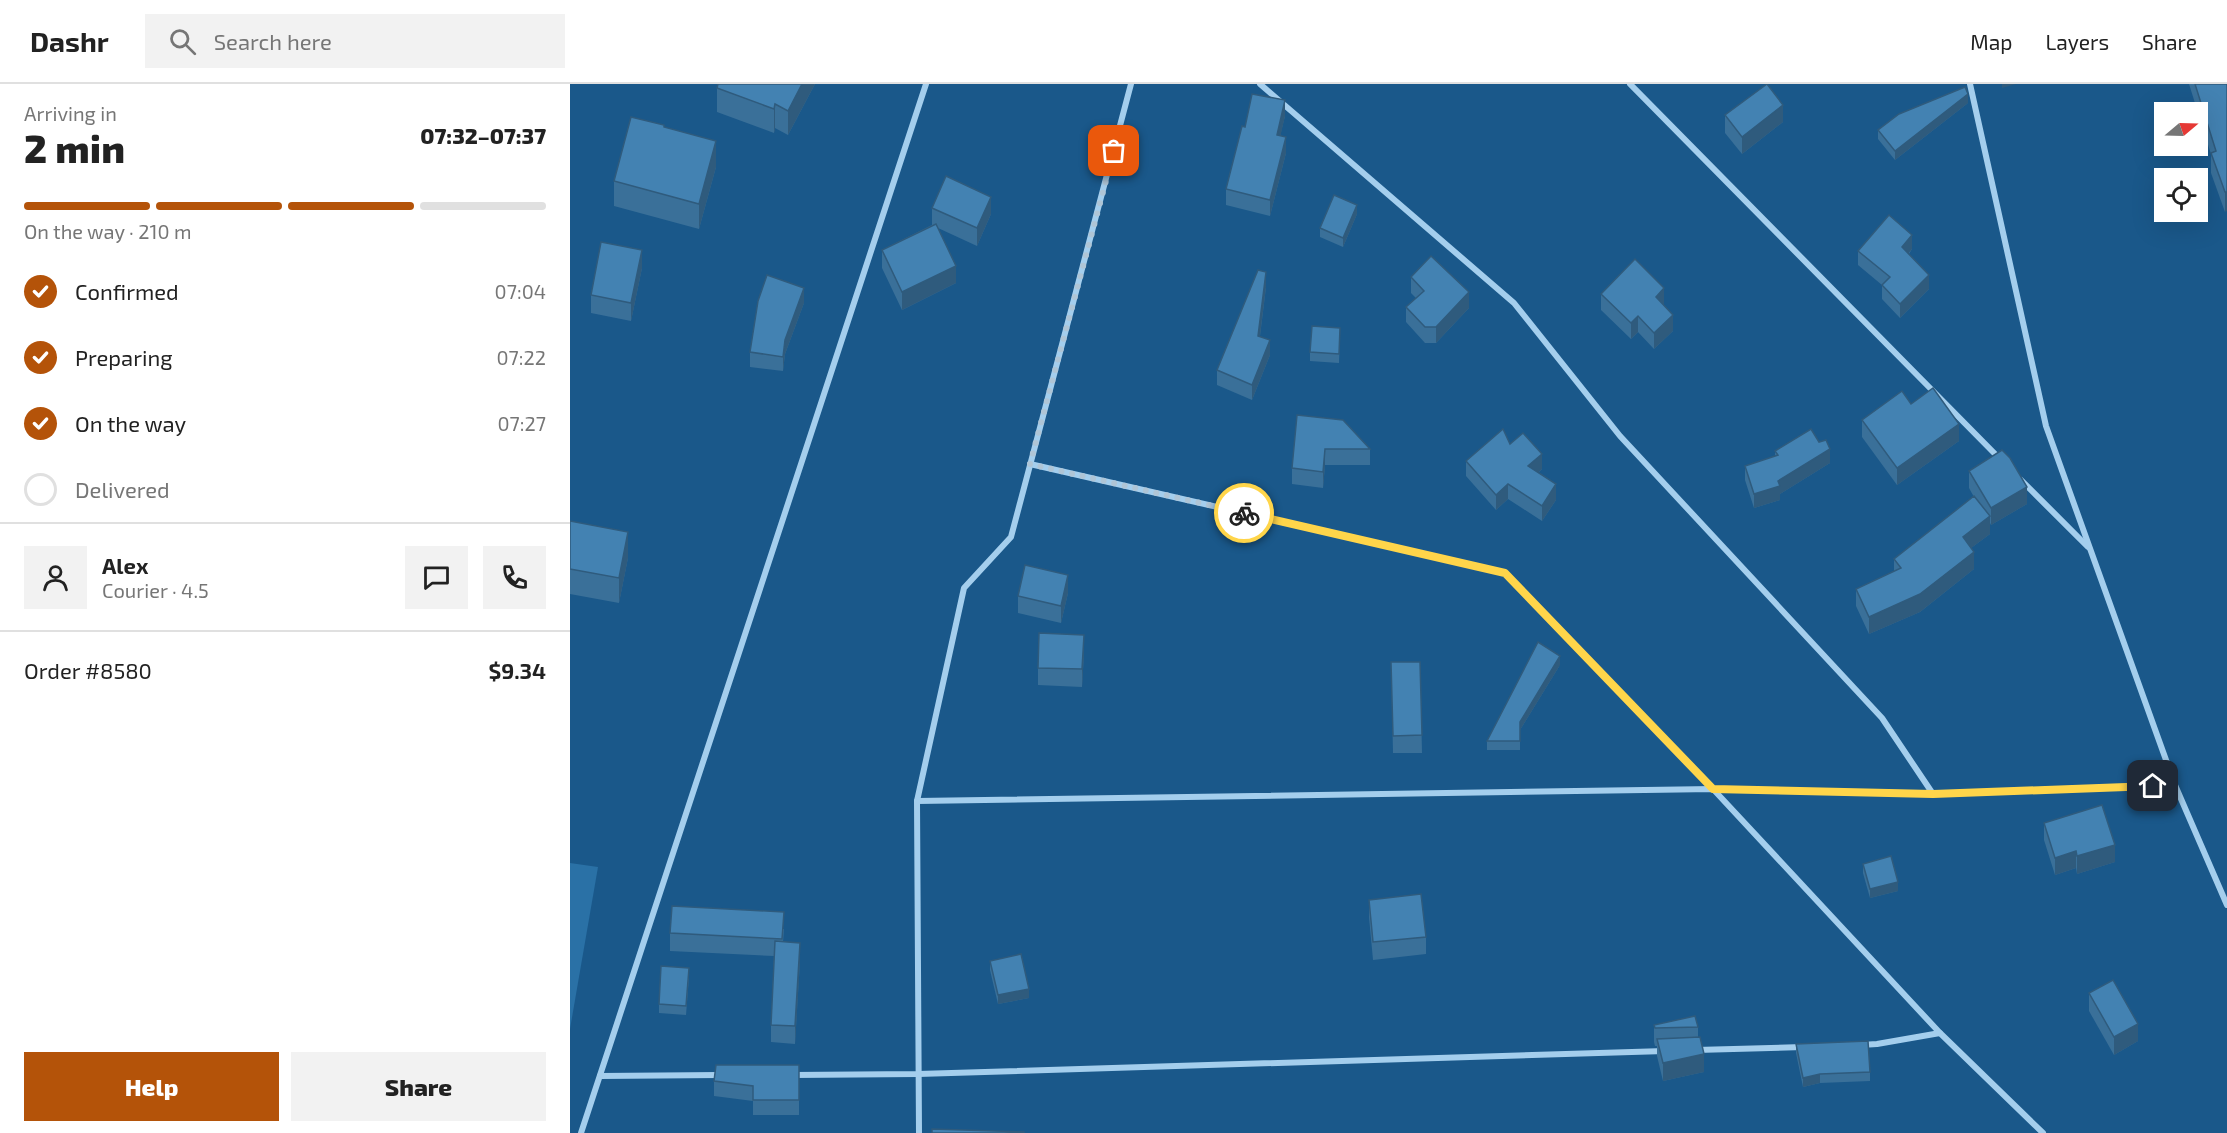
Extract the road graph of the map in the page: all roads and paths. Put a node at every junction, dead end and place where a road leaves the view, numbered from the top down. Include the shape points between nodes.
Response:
1 (927, 84) edge
2 (1131, 84) edge
3 (1260, 84) edge
4 (1630, 84) edge
5 (1970, 84) edge
6 (1030, 464) junction
7 (2007, 466) edge
8 (2015, 474) edge
9 (2090, 550) junction
10 (2175, 785) junction
11 (1713, 789) junction
12 (1933, 794) junction
13 (916, 801) junction
14 (2227, 905) edge
15 (1940, 1033) junction
16 (1853, 1045) edge
17 (1806, 1047) edge
18 (1676, 1050) edge
19 (1688, 1050) edge
20 (918, 1074) junction
21 (730, 1075) edge
22 (789, 1075) edge
23 (600, 1076) junction
24 (581, 1133) edge
25 (919, 1133) edge
26 (2043, 1133) edge

1 - 23 street
2 - 6 street
3 - 12 street via 1514,303 1620,436 1882,718
4 - 7 street
5 - 9 street via 2046,426
6 - 11 street via 1505,573
6 - 13 street via 1011,537 964,588
8 - 9 street
9 - 10 street
10 - 12 street
10 - 14 street
11 - 12 street
11 - 13 street
11 - 15 street
13 - 20 street
15 - 16 street
15 - 26 street
17 - 19 street
18 - 20 street
20 - 22 street
20 - 25 street
21 - 23 street
23 - 24 street

